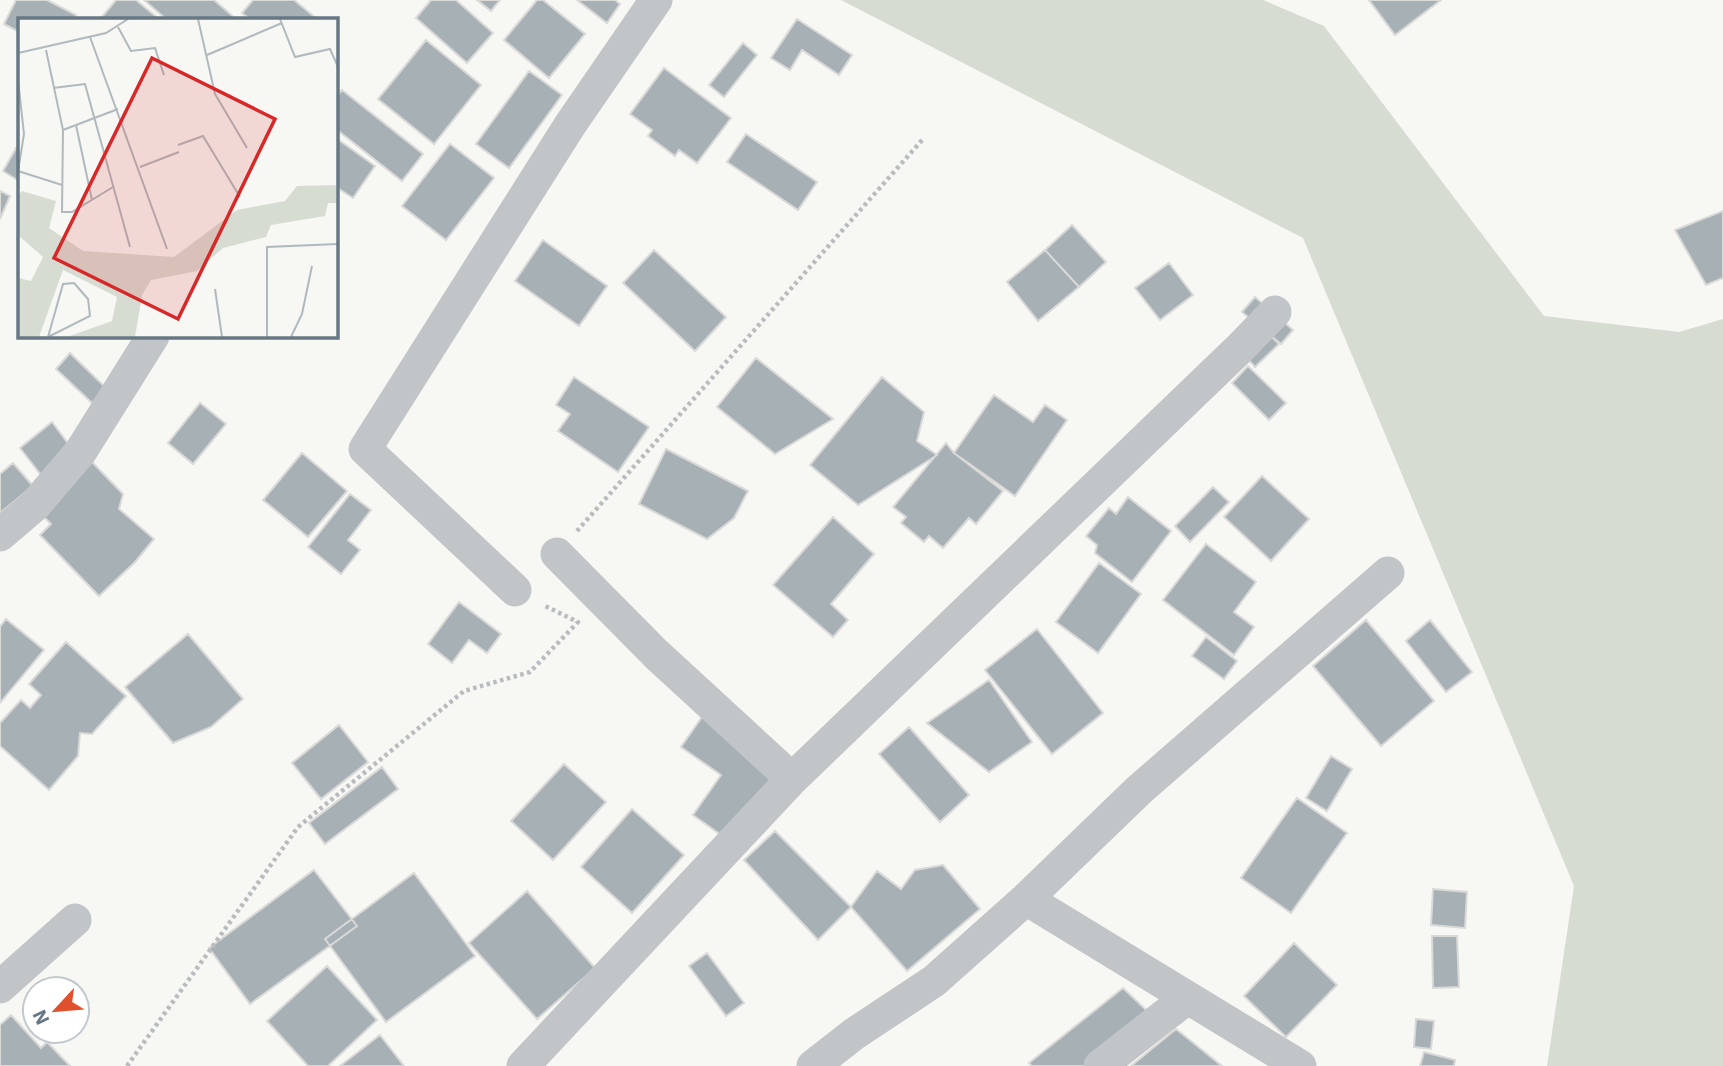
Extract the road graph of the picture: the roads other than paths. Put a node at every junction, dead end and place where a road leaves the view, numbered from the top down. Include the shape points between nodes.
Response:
1 (656, 0) edge
2 (1275, 312) dead end
3 (152, 338) edge
4 (0, 535) edge
5 (557, 554) dead end
6 (1388, 573) dead end
7 (515, 590) dead end
8 (792, 779) junction
9 (1026, 899) junction
10 (75, 920) dead end
11 (0, 987) edge
12 (1187, 998) junction
13 (523, 1066) edge
14 (813, 1066) edge
15 (1100, 1066) edge
16 (1300, 1066) edge

1 - 7 street via 570,125 365,449
2 - 8 street
3 - 4 street via 81,451 35,505
5 - 8 street via 656,654
6 - 9 street via 1139,790
8 - 13 street
9 - 12 street
9 - 14 street via 934,981
10 - 11 street
12 - 15 street
12 - 16 street

